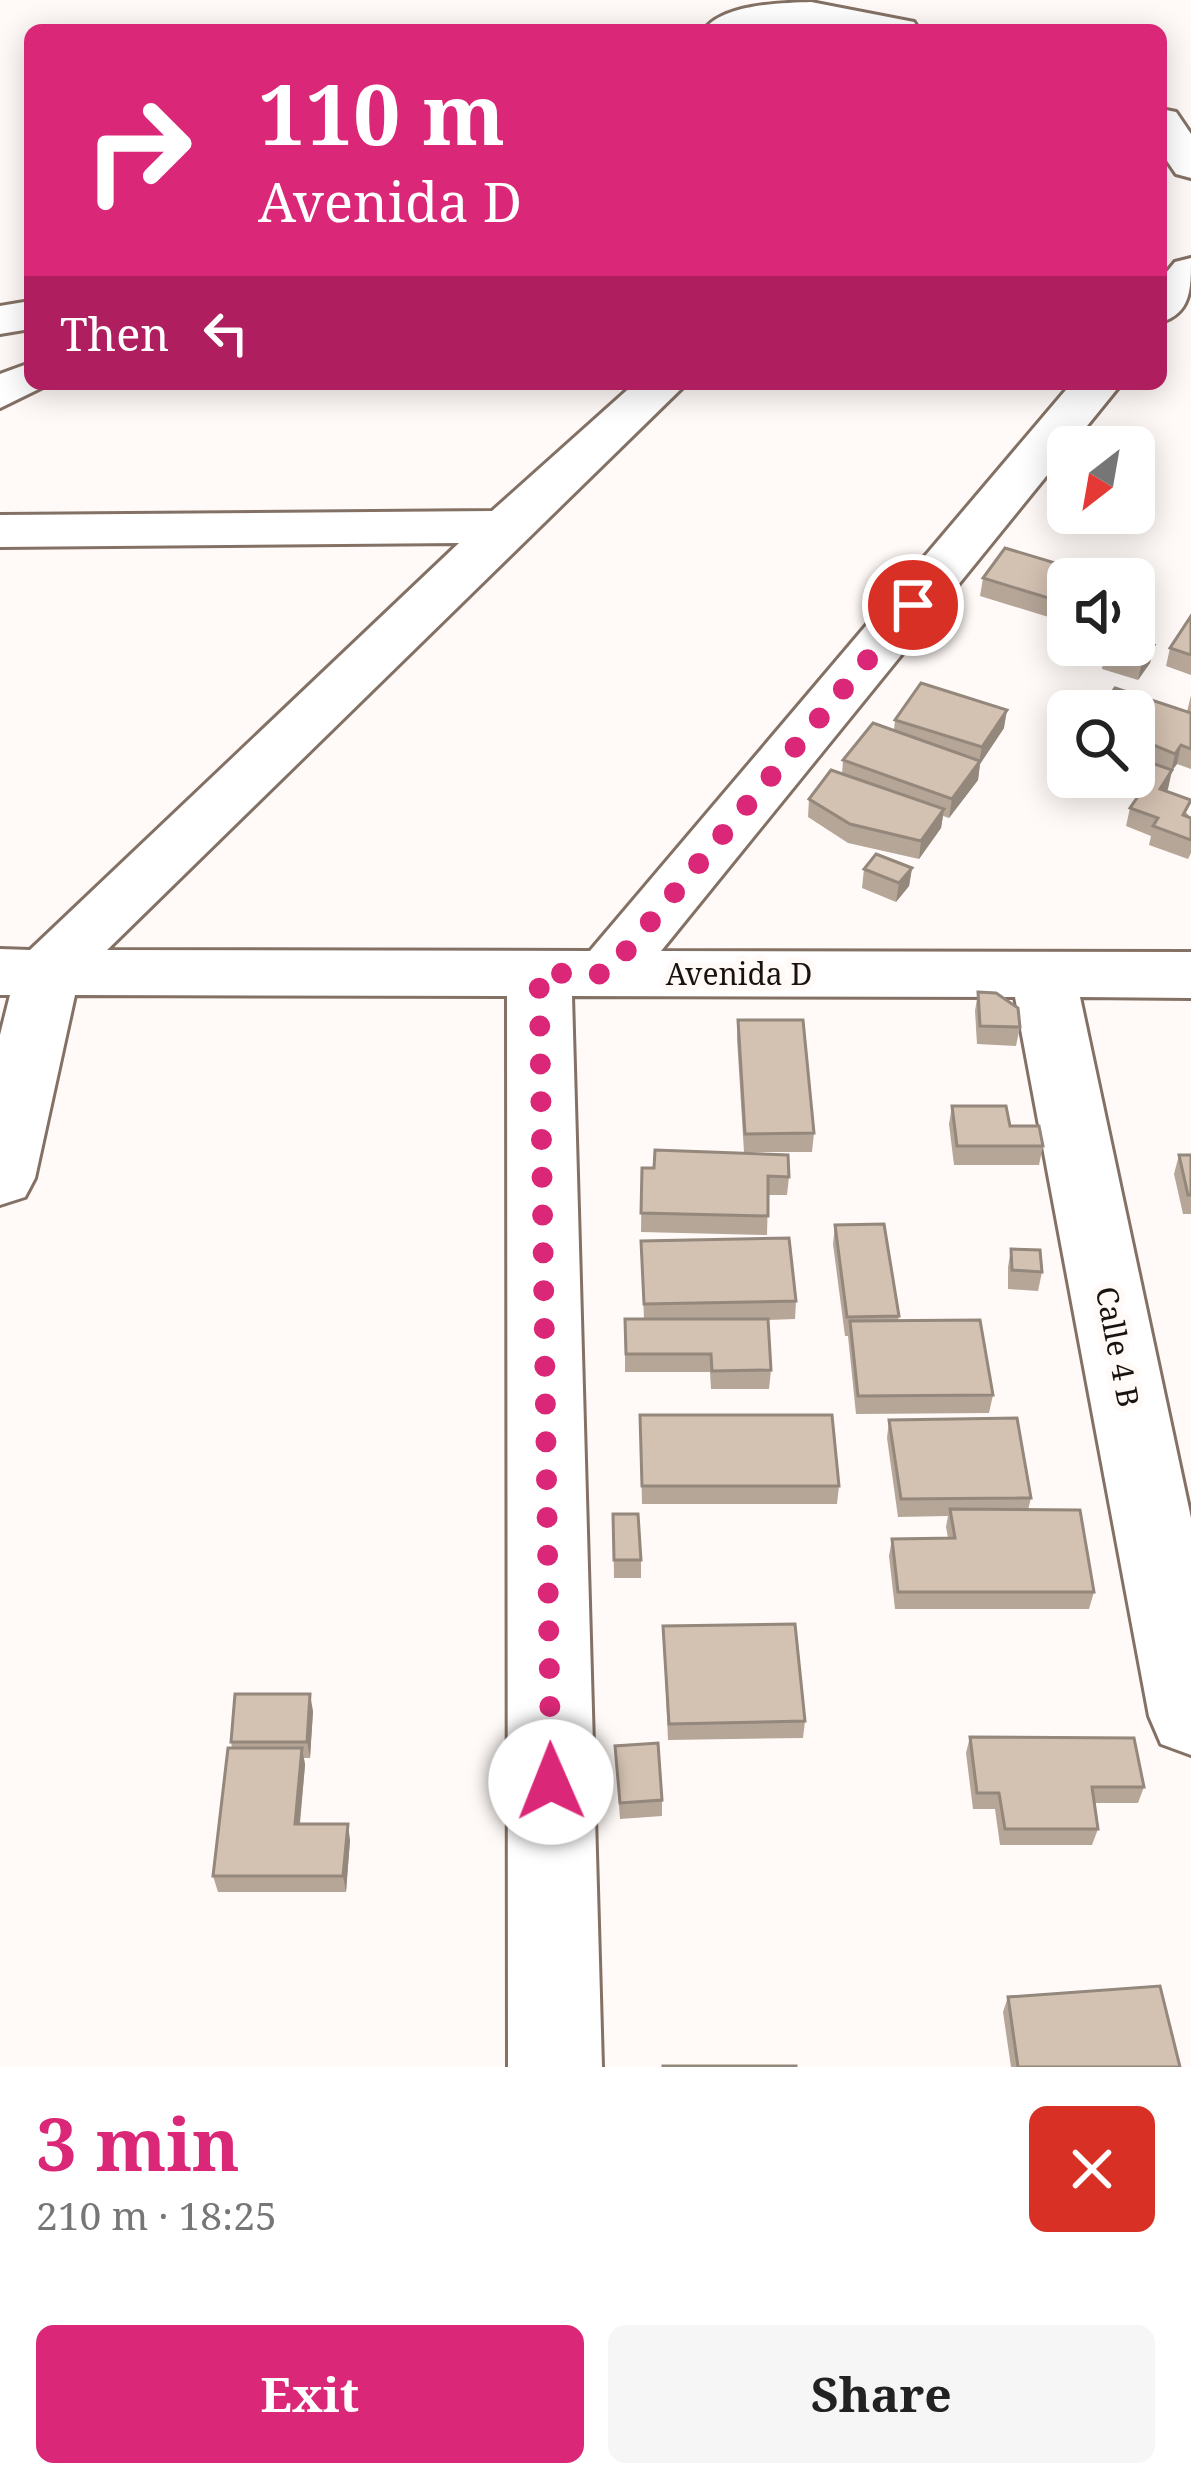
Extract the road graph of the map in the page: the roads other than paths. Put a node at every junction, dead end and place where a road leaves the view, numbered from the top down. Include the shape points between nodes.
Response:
1 (742, 24) edge
2 (875, 24) edge
3 (1167, 130) edge
4 (1191, 166) edge
5 (1191, 272) edge
6 (1167, 301) edge
7 (655, 390) edge
8 (1092, 390) edge
9 (506, 527) junction
10 (0, 531) edge
11 (24, 971) edge
12 (573, 974) junction
13 (1191, 975) edge
14 (1043, 977) junction
15 (0, 1178) edge
16 (1191, 1716) edge
17 (555, 2067) edge

1 - 2 street via 776,13 828,13
3 - 4 street
5 - 6 street
7 - 9 street
8 - 12 street
9 - 10 street
9 - 11 street
11 - 12 street, Avenida D
11 - 15 street
12 - 14 street, Avenida D
12 - 17 street
13 - 14 street, Avenida D
14 - 16 street, Calle 4 B

